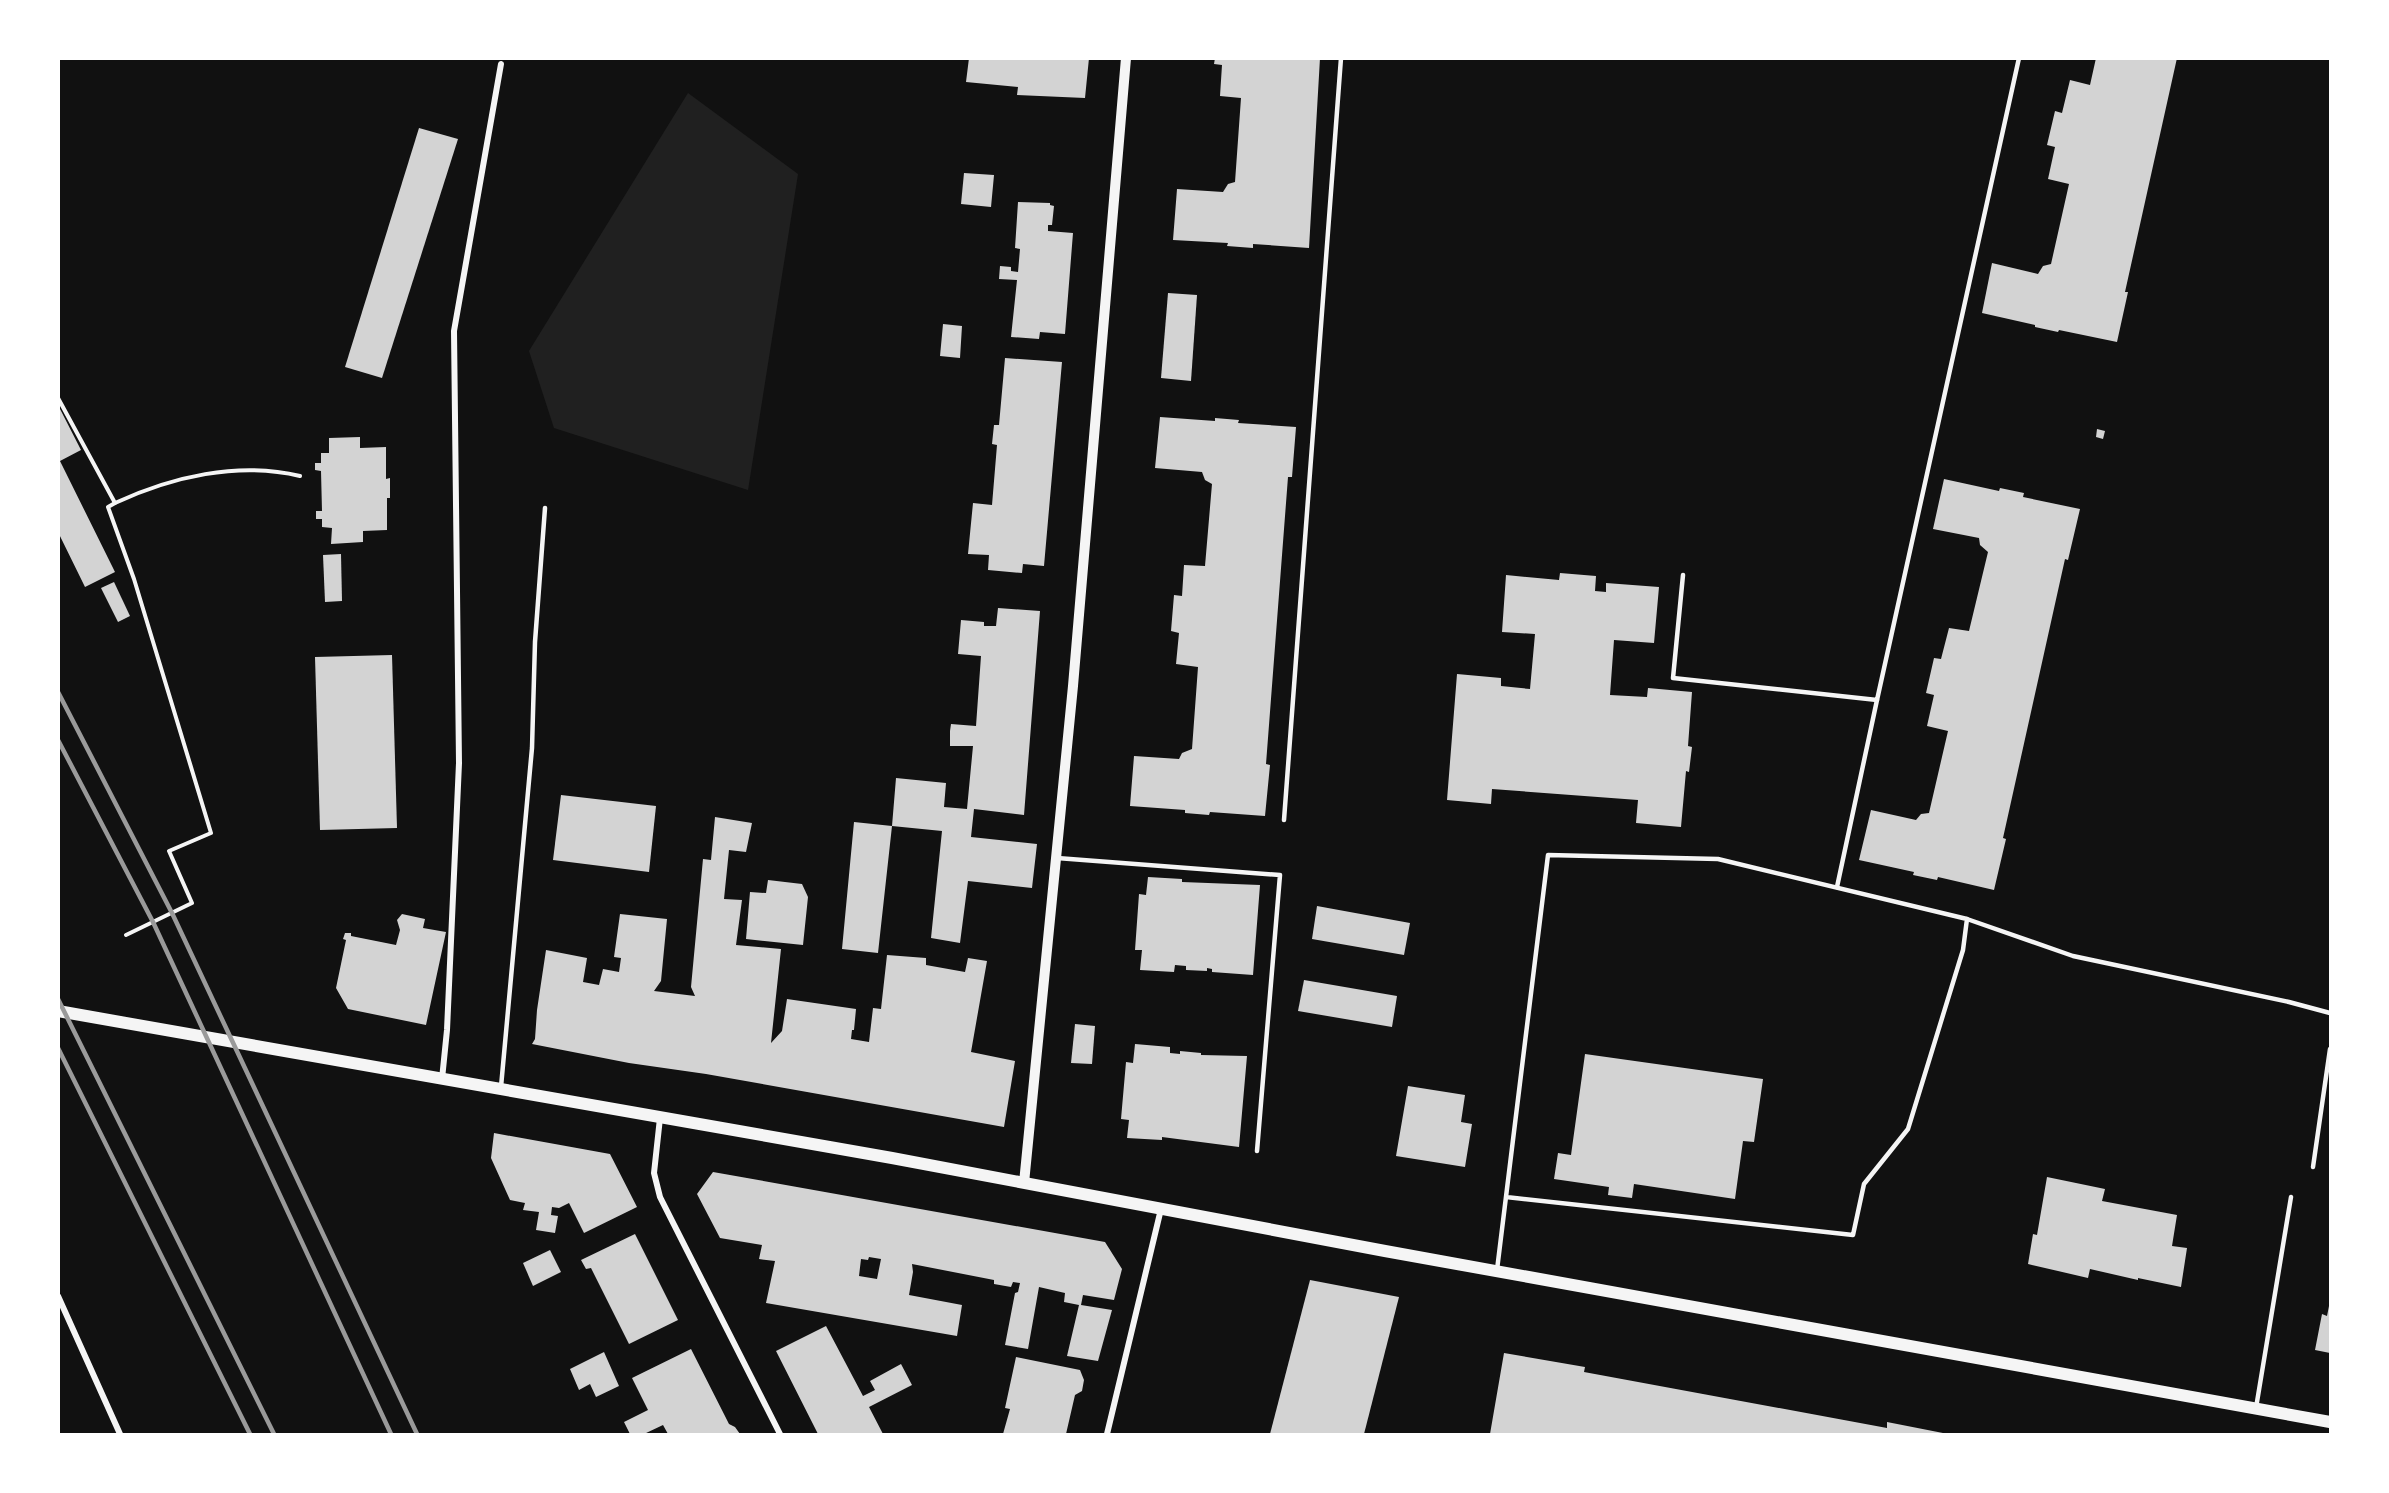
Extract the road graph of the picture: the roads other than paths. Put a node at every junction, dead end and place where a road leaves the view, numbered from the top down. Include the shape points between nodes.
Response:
1 (1126, 58) edge
2 (1341, 58) edge
3 (2019, 58) edge
4 (501, 64) dead end
5 (546, 508) dead end
6 (1683, 575) dead end
7 (1877, 700) junction
8 (1284, 820) dead end
9 (1057, 858) junction
10 (1837, 887) junction
11 (1967, 919) junction
12 (58, 1011) edge
13 (2331, 1012) edge
14 (2331, 1049) edge
15 (442, 1079) junction
16 (501, 1089) junction
17 (660, 1118) junction
18 (1257, 1151) dead end
19 (2313, 1167) dead end
20 (1024, 1183) junction
21 (1506, 1197) junction
22 (2291, 1197) dead end
23 (1161, 1208) junction
24 (1497, 1270) junction
25 (58, 1296) edge
26 (2256, 1408) junction
27 (2331, 1422) edge
28 (120, 1434) edge
29 (780, 1434) edge
30 (1107, 1434) edge

1 - 9 street
2 - 8 lane
3 - 7 lane
4 - 15 street via 454,331 459,763
5 - 16 lane via 535,642 532,748
6 - 7 lane via 1673,678
7 - 10 lane
9 - 18 lane via 1280,875
9 - 20 street
10 - 11 lane
10 - 21 lane via 1718,859 1548,855
11 - 13 lane via 2073,956
11 - 21 lane via 1963,950 1908,1130 1864,1184 1853,1235
12 - 15 main road
14 - 19 lane
15 - 16 main road
16 - 17 main road
17 - 20 main road
17 - 29 street via 654,1173 660,1197
20 - 23 main road
21 - 24 lane
22 - 26 lane
23 - 24 main road
23 - 30 street
24 - 26 main road
25 - 28 street
26 - 27 main road

